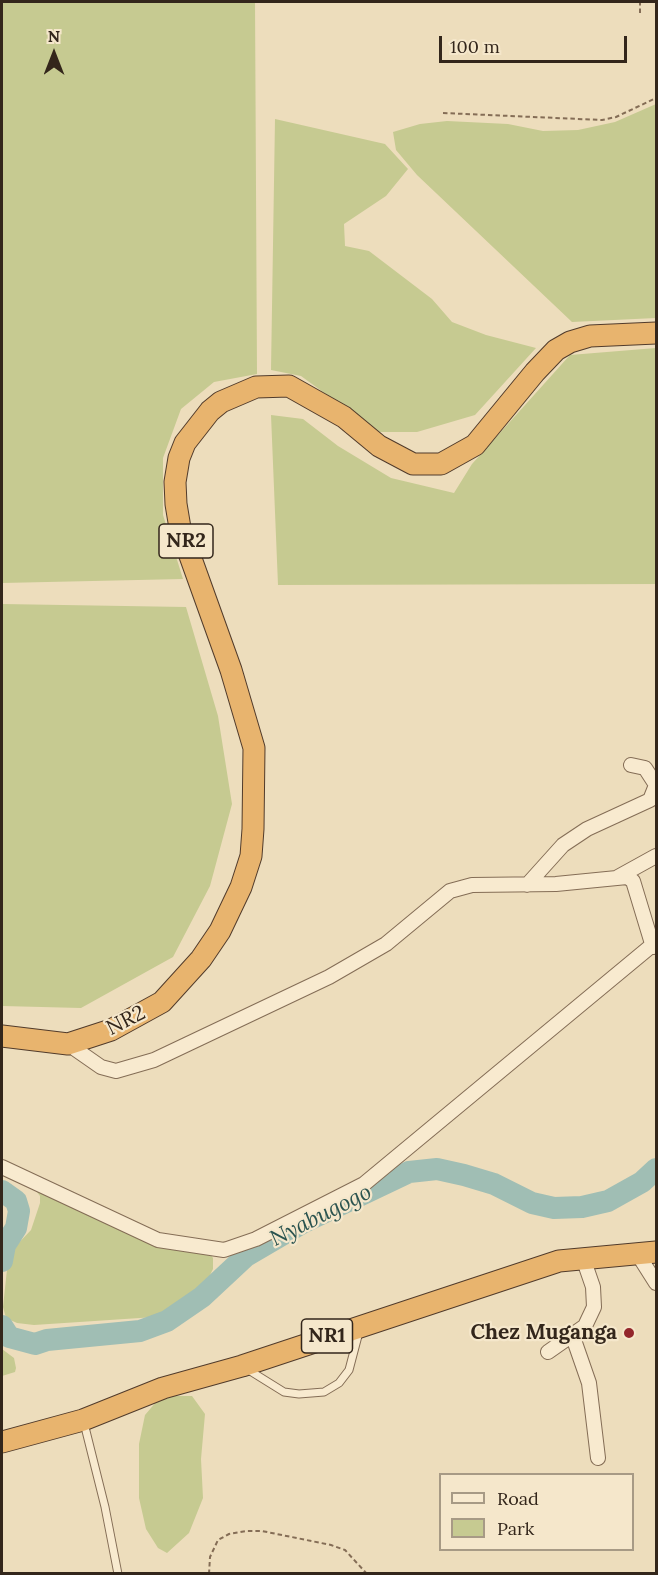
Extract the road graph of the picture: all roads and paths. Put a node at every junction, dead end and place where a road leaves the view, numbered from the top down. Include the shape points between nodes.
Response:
1 (640, 2) edge
2 (640, 13) dead end
3 (657, 98) edge
4 (442, 112) dead end
5 (657, 333) edge
6 (631, 765) dead end
7 (657, 856) edge
8 (618, 877) junction
9 (527, 885) junction
10 (655, 944) edge
11 (2, 1036) edge
12 (68, 1044) junction
13 (2, 1167) edge
14 (646, 1253) edge
15 (583, 1258) junction
16 (657, 1283) edge
17 (361, 1326) junction
18 (573, 1337) junction
19 (548, 1352) dead end
20 (242, 1366) junction
21 (83, 1420) junction
22 (2, 1442) edge
23 (597, 1458) dead end
24 (118, 1574) edge
25 (209, 1574) edge
26 (367, 1574) edge

1 - 2 path
3 - 4 path via 602,120
5 - 12 highway, NR2 / NR2 via 590,336 556,350 476,445 441,464 413,464 379,446 344,417 289,386 256,387 220,402 210,411 185,443 179,458 176,504 180,528 254,748 251,856 242,887 220,931 183,981 162,1002 137,1017
6 - 9 street via 645,768 656,785 650,800 563,845
7 - 8 street
8 - 9 street
8 - 10 street via 633,881
9 - 12 street via 471,885 450,891 386,944 329,977 154,1060 116,1071 101,1067
10 - 13 street via 364,1184 256,1239 224,1250 158,1240
11 - 12 highway, NR2 / NR2
14 - 15 highway, NR1
14 - 16 street
15 - 17 highway, NR1 via 559,1261
15 - 18 street via 593,1287 594,1307 585,1326
17 - 20 highway, NR1
17 - 20 lane via 349,1370 339,1383 324,1392 284,1392
18 - 19 street
18 - 23 street via 589,1383
20 - 21 highway, NR1 via 163,1388
21 - 22 highway, NR1
21 - 24 lane
25 - 26 path via 210,1557 218,1540 246,1531 331,1545 345,1550

